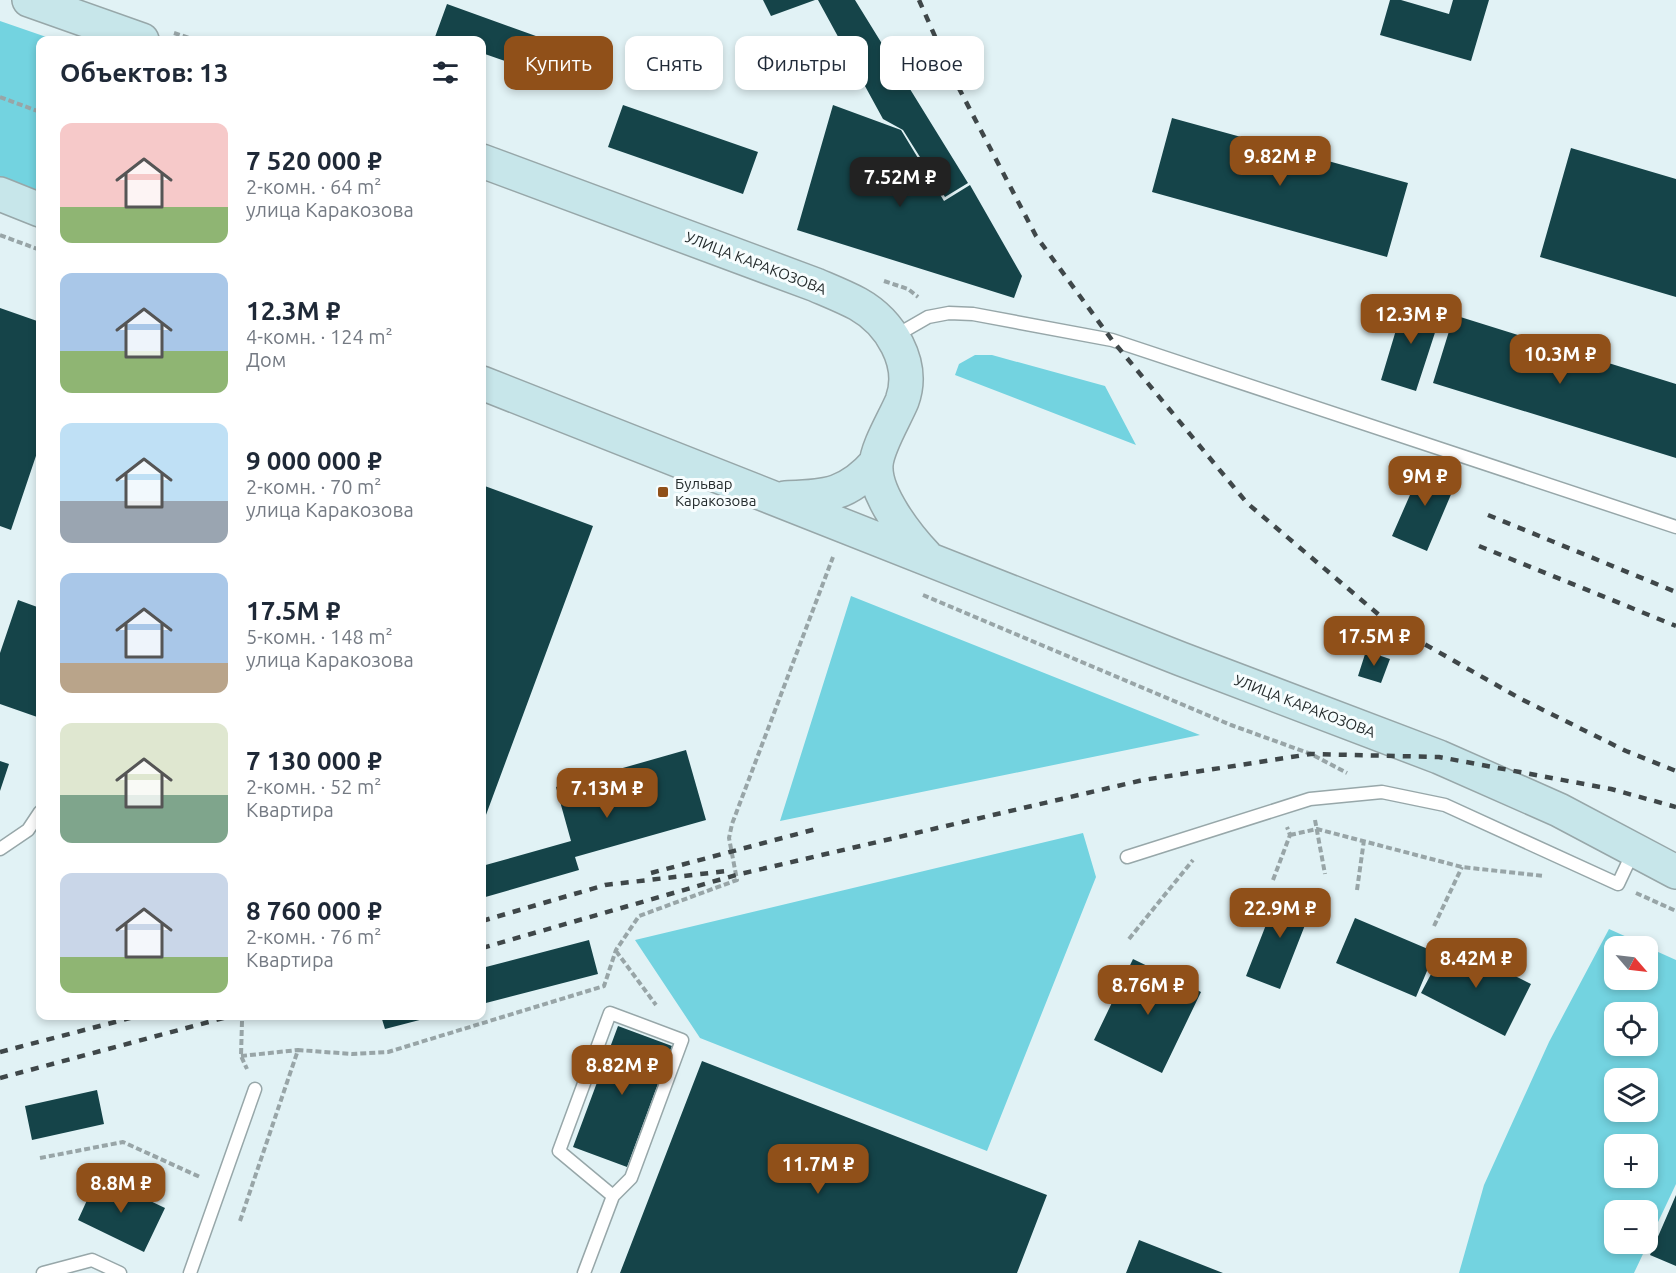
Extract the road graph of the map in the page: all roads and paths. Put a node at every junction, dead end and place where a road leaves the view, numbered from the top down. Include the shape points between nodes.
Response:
1 (29, 0) edge
2 (131, 36) edge
3 (0, 97) edge
4 (36, 110) edge
5 (486, 161) edge
6 (0, 194) edge
7 (36, 208) edge
8 (0, 235) edge
9 (36, 248) edge
10 (893, 337) junction
11 (486, 385) edge
12 (876, 463) junction
13 (777, 498) junction
14 (1676, 527) edge
15 (927, 558) junction
16 (842, 561) dead end
17 (918, 593) dead end
18 (1382, 792) junction
19 (1310, 799) junction
20 (1280, 807) junction
21 (36, 818) edge
22 (1317, 829) junction
23 (1201, 834) junction
24 (1290, 835) junction
25 (1364, 840) junction
26 (0, 849) edge
27 (1634, 850) junction
28 (1127, 857) dead end
29 (1462, 867) junction
30 (1676, 872) edge
31 (1325, 874) dead end
32 (1551, 877) dead end
33 (1273, 880) dead end
34 (1618, 885) junction
35 (1357, 890) dead end
36 (1676, 911) edge
37 (1434, 926) dead end
38 (1129, 939) dead end
39 (616, 950) junction
40 (242, 1021) dead end
41 (682, 1040) junction
42 (298, 1050) junction
43 (241, 1056) junction
44 (255, 1089) joint
45 (40, 1158) dead end
46 (220, 1188) junction
47 (613, 1196) junction
48 (240, 1221) dead end
49 (43, 1273) edge
50 (120, 1273) edge
51 (190, 1273) edge
52 (584, 1273) edge

1 - 2 main road
3 - 4 path
5 - 10 main road, УЛИЦА КАРАКОЗОВА via 816,285 879,318
6 - 7 main road
8 - 9 path
10 - 12 main road, УЛИЦА КАРАКОЗОВА via 905,369 903,397
10 - 14 lane via 928,317 949,313 974,314 1112,340
11 - 13 main road, УЛИЦА КАРАКОЗОВА
12 - 13 main road, УЛИЦА КАРАКОЗОВА via 864,477 840,493
12 - 15 main road, УЛИЦА КАРАКОЗОВА via 885,496 907,535
13 - 15 main road, УЛИЦА КАРАКОЗОВА
15 - 27 main road, УЛИЦА КАРАКОЗОВА via 1439,757 1559,810
16 - 39 path via 831,556 732,824 729,838 736,880 639,916
17 - 18 path via 1231,725 1311,754
18 - 19 lane
18 - 34 lane via 1445,805
19 - 20 lane
19 - 22 path
20 - 23 lane
20 - 24 path
21 - 26 lane via 28,830
22 - 24 path
22 - 25 path
22 - 31 path
23 - 28 lane
23 - 38 path via 1196,857
24 - 33 path
25 - 29 path
25 - 35 path
27 - 30 main road, УЛИЦА КАРАКОЗОВА
27 - 34 lane
29 - 32 path
29 - 37 path
34 - 36 path
39 - 41 path
39 - 42 path via 604,986 388,1052
40 - 43 path
41 - 47 lane via 631,1178
41 - 47 lane via 610,1013 559,1151
42 - 43 path
42 - 48 path
43 - 44 path
44 - 46 lane
45 - 46 path via 123,1142
46 - 51 lane
47 - 52 lane
49 - 50 lane via 92,1260

